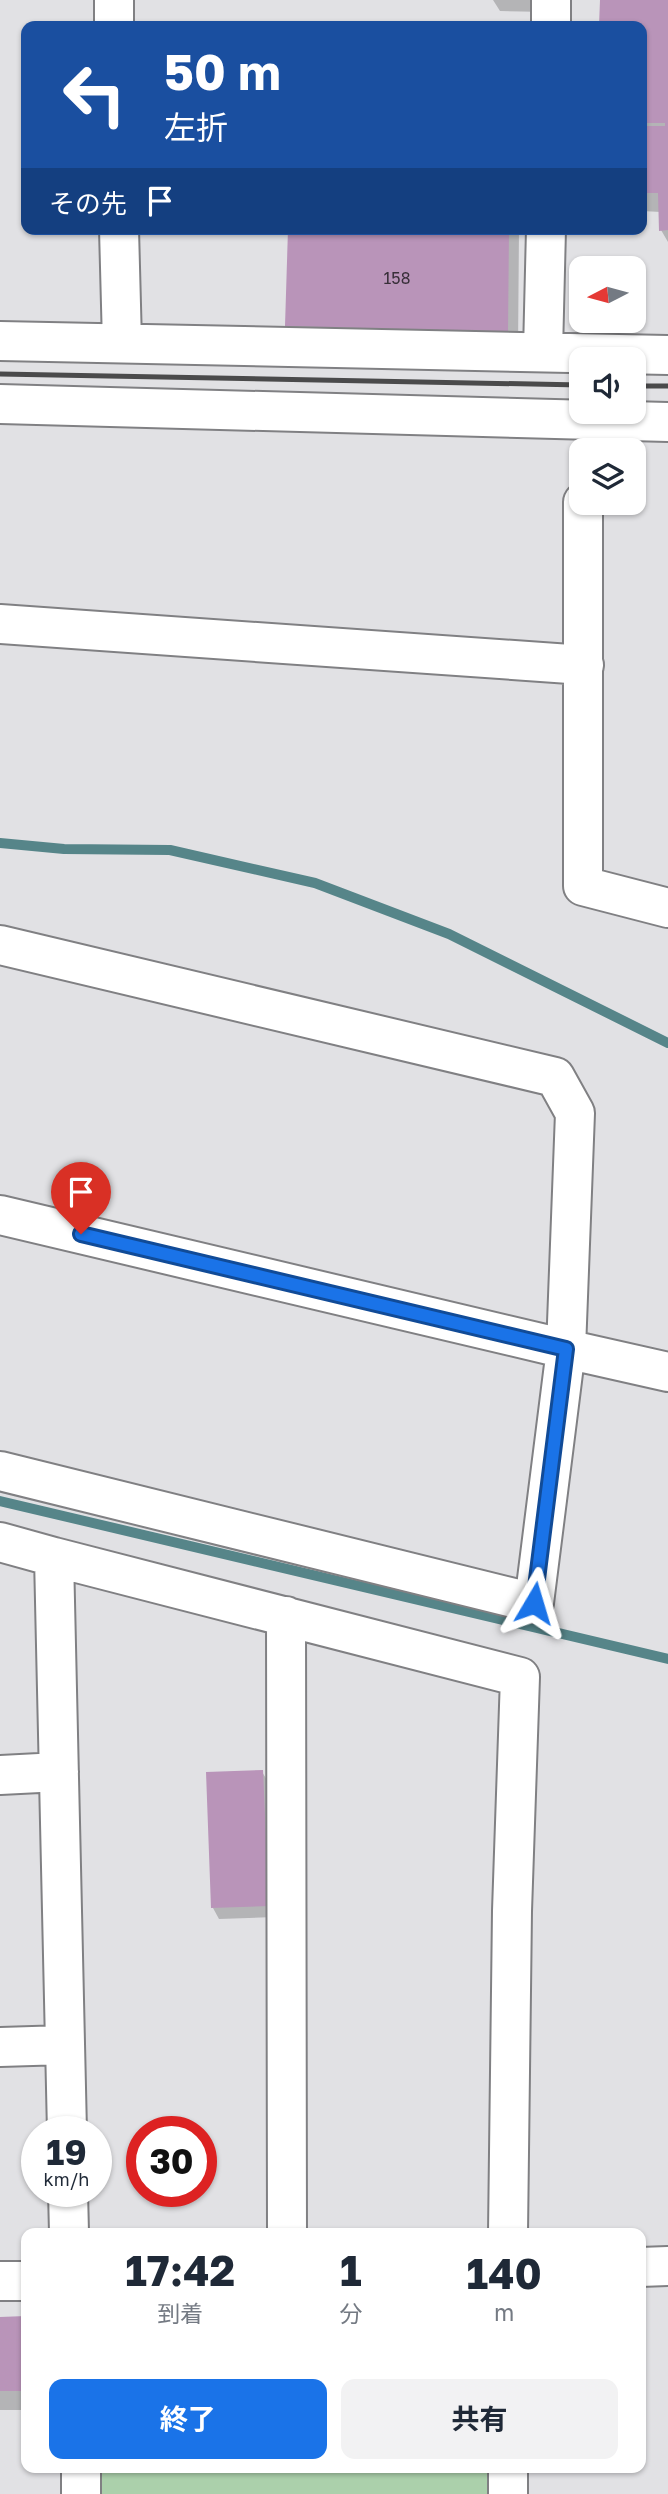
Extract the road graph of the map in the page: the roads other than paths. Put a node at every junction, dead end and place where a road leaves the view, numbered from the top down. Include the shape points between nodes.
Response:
1 (114, 0) edge
2 (551, 0) edge
3 (114, 21) edge
4 (551, 21) edge
5 (119, 235) edge
6 (546, 235) edge
7 (0, 341) edge
8 (122, 343) junction
9 (544, 352) junction
10 (668, 355) edge
11 (0, 404) edge
12 (668, 422) edge
13 (583, 436) edge
14 (583, 515) edge
15 (0, 624) edge
16 (584, 665) junction
17 (668, 908) edge
18 (0, 945) edge
19 (0, 1215) edge
20 (566, 1349) junction
21 (668, 1372) edge
22 (0, 1471) edge
23 (0, 1542) edge
24 (54, 1556) junction
25 (286, 1616) junction
26 (59, 1772) junction
27 (0, 1775) edge
28 (65, 2045) junction
29 (0, 2047) edge
30 (67, 2116) edge
31 (68, 2207) edge
32 (69, 2228) edge
33 (288, 2228) edge
34 (508, 2228) edge
35 (668, 2266) edge
36 (646, 2267) edge
37 (0, 2281) edge
38 (21, 2281) edge
39 (81, 2473) edge
40 (508, 2473) edge
41 (81, 2494) edge
42 (508, 2494) edge

1 - 3 street
2 - 4 street
5 - 8 street
6 - 9 street
7 - 8 street
8 - 9 street
9 - 10 street
11 - 13 street
12 - 13 street
14 - 16 street
15 - 16 street
16 - 17 street via 583,886
18 - 20 street via 555,1077 575,1113
19 - 20 street
20 - 21 street
20 - 22 street via 534,1603
23 - 24 street
24 - 25 street
24 - 26 street
25 - 33 street
25 - 34 street via 520,1677
26 - 27 street
26 - 28 street
28 - 29 street
28 - 30 street
31 - 32 street
35 - 36 street
37 - 38 street
39 - 41 street
40 - 42 street

